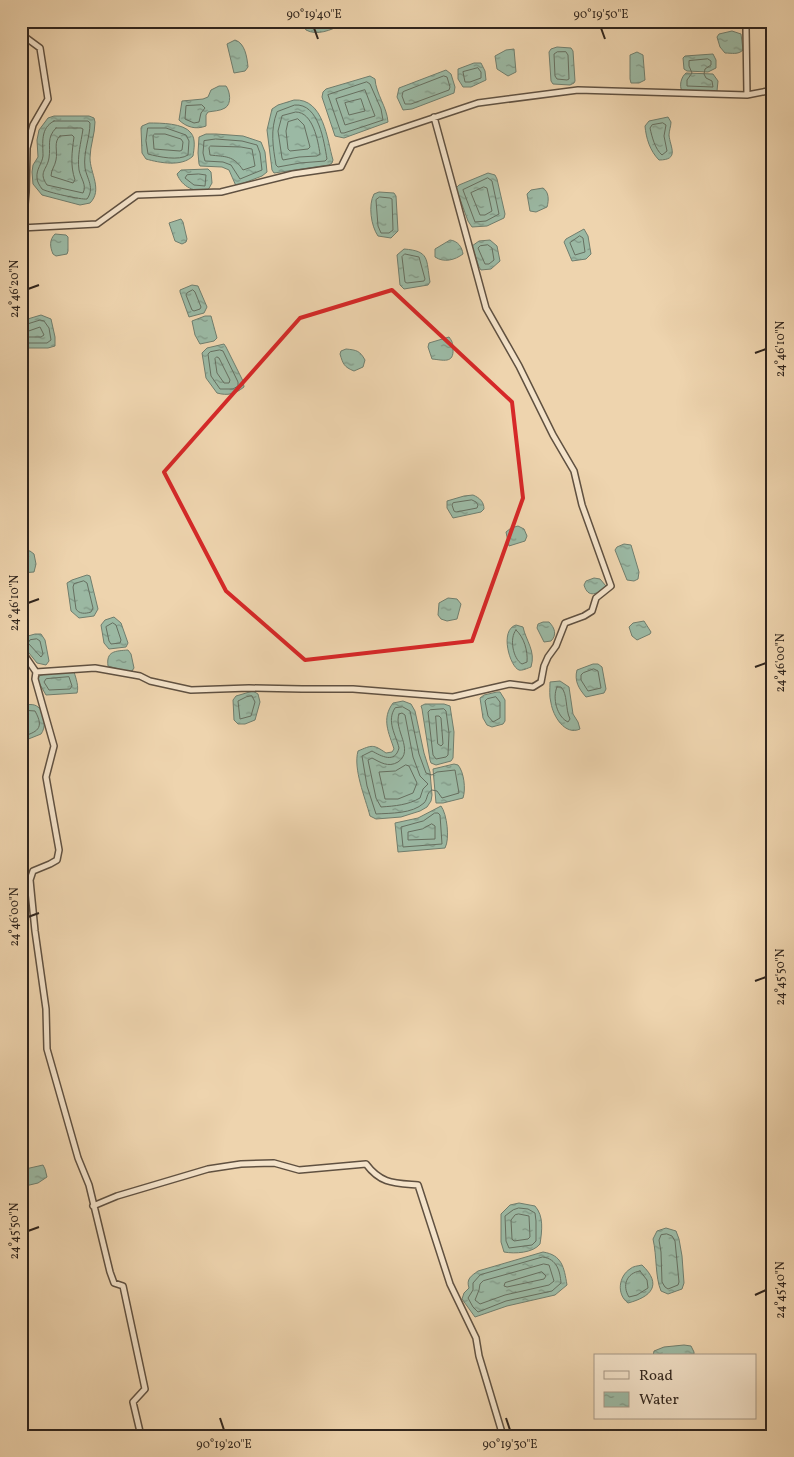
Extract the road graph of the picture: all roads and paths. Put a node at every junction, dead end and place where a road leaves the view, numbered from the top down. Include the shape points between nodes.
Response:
1 (744, 21) edge
2 (21, 34) edge
3 (773, 90) edge
4 (747, 95) junction
5 (434, 117) junction
6 (22, 228) edge
7 (21, 650) edge
8 (36, 672) junction
9 (94, 1206) junction
10 (140, 1436) edge
11 (503, 1436) edge

1 - 4 street
2 - 6 street via 40,48 48,99 33,125 27,148
3 - 4 street
4 - 5 street via 578,90 478,104
5 - 6 street via 352,145 341,167 294,174 221,192 137,195 97,224
5 - 8 street via 486,308 574,471 582,505 611,586 596,598 592,611 565,623 544,666 541,682 534,687 510,684 452,697 353,688 191,690 94,668
7 - 8 street
8 - 9 street via 35,679 54,746 46,777 59,850 57,860 33,871 30,880 46,1009 47,1049
9 - 10 street via 110,1272 114,1283 123,1286 145,1389 133,1402
9 - 11 street via 208,1169 241,1164 274,1164 299,1170 366,1164 375,1176 418,1185 450,1284 476,1338

